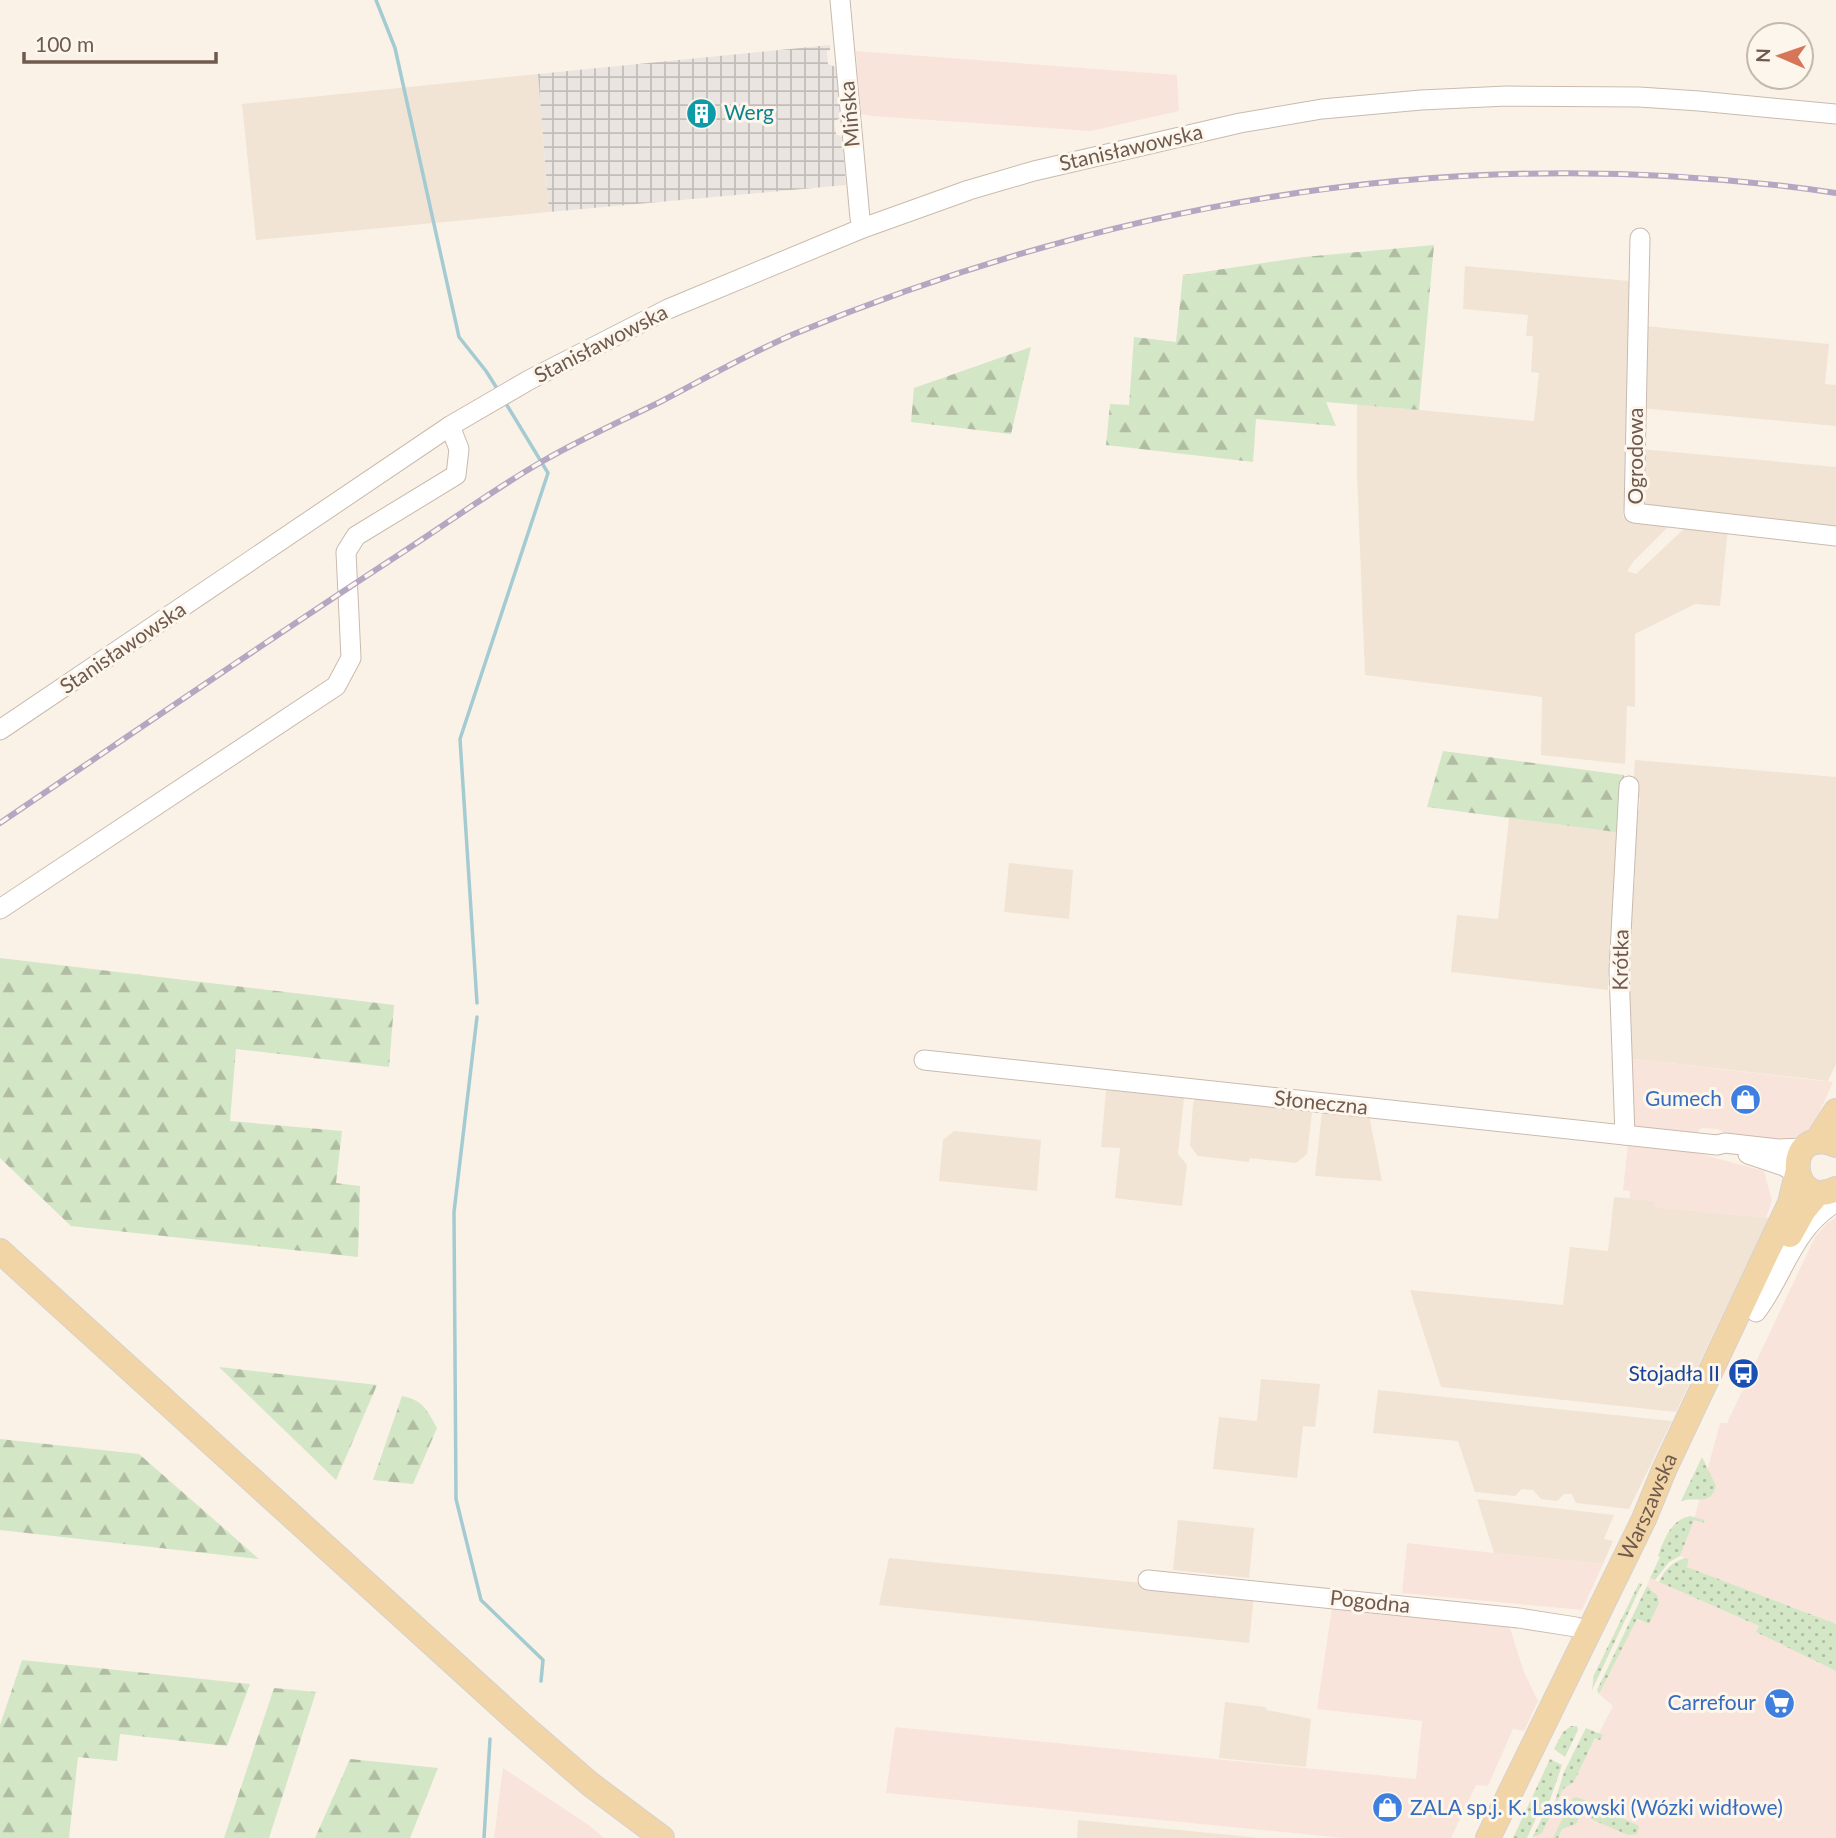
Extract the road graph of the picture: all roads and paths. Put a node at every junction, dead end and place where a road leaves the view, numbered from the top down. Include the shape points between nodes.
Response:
1 (840, 0) edge
2 (1836, 114) edge
3 (863, 228) junction
4 (1640, 238) dead end
5 (450, 426) junction
6 (1836, 536) edge
7 (0, 730) edge
8 (1629, 786) dead end
9 (0, 909) edge
10 (924, 1060) dead end
11 (1836, 1111) edge
12 (1625, 1135) junction
13 (1717, 1144) junction
14 (1818, 1145) edge
15 (1797, 1174) junction
16 (1830, 1194) edge
17 (0, 1251) edge
18 (1148, 1580) dead end
19 (1590, 1632) junction
20 (662, 1838) edge
21 (1488, 1838) edge
22 (1504, 1838) edge

1 - 3 street, Mińska
2 - 3 street, Stanisławowska via 1663,99 1507,96 1347,107 1276,117 1034,170
3 - 5 street, Stanisławowska via 668,309
4 - 6 street, Ogrodowa via 1634,513
5 - 7 street, Stanisławowska
5 - 9 street via 459,449 456,475 356,536 346,552 351,658 336,686
8 - 12 street, Krótka via 1619,970
10 - 12 street, Słoneczna
11 - 14 main road
12 - 13 street, Słoneczna
13 - 14 street, Słoneczna via 1788,1150
13 - 15 street, Słoneczna
14 - 15 main road, Warszawska via 1798,1156
15 - 16 main road via 1804,1186
15 - 19 main road, Warszawska via 1775,1236
16 - 22 main road, Warszawska via 1804,1210 1787,1240
17 - 20 main road via 522,1725
18 - 19 street, Pogodna via 1519,1618
19 - 21 main road, Warszawska

